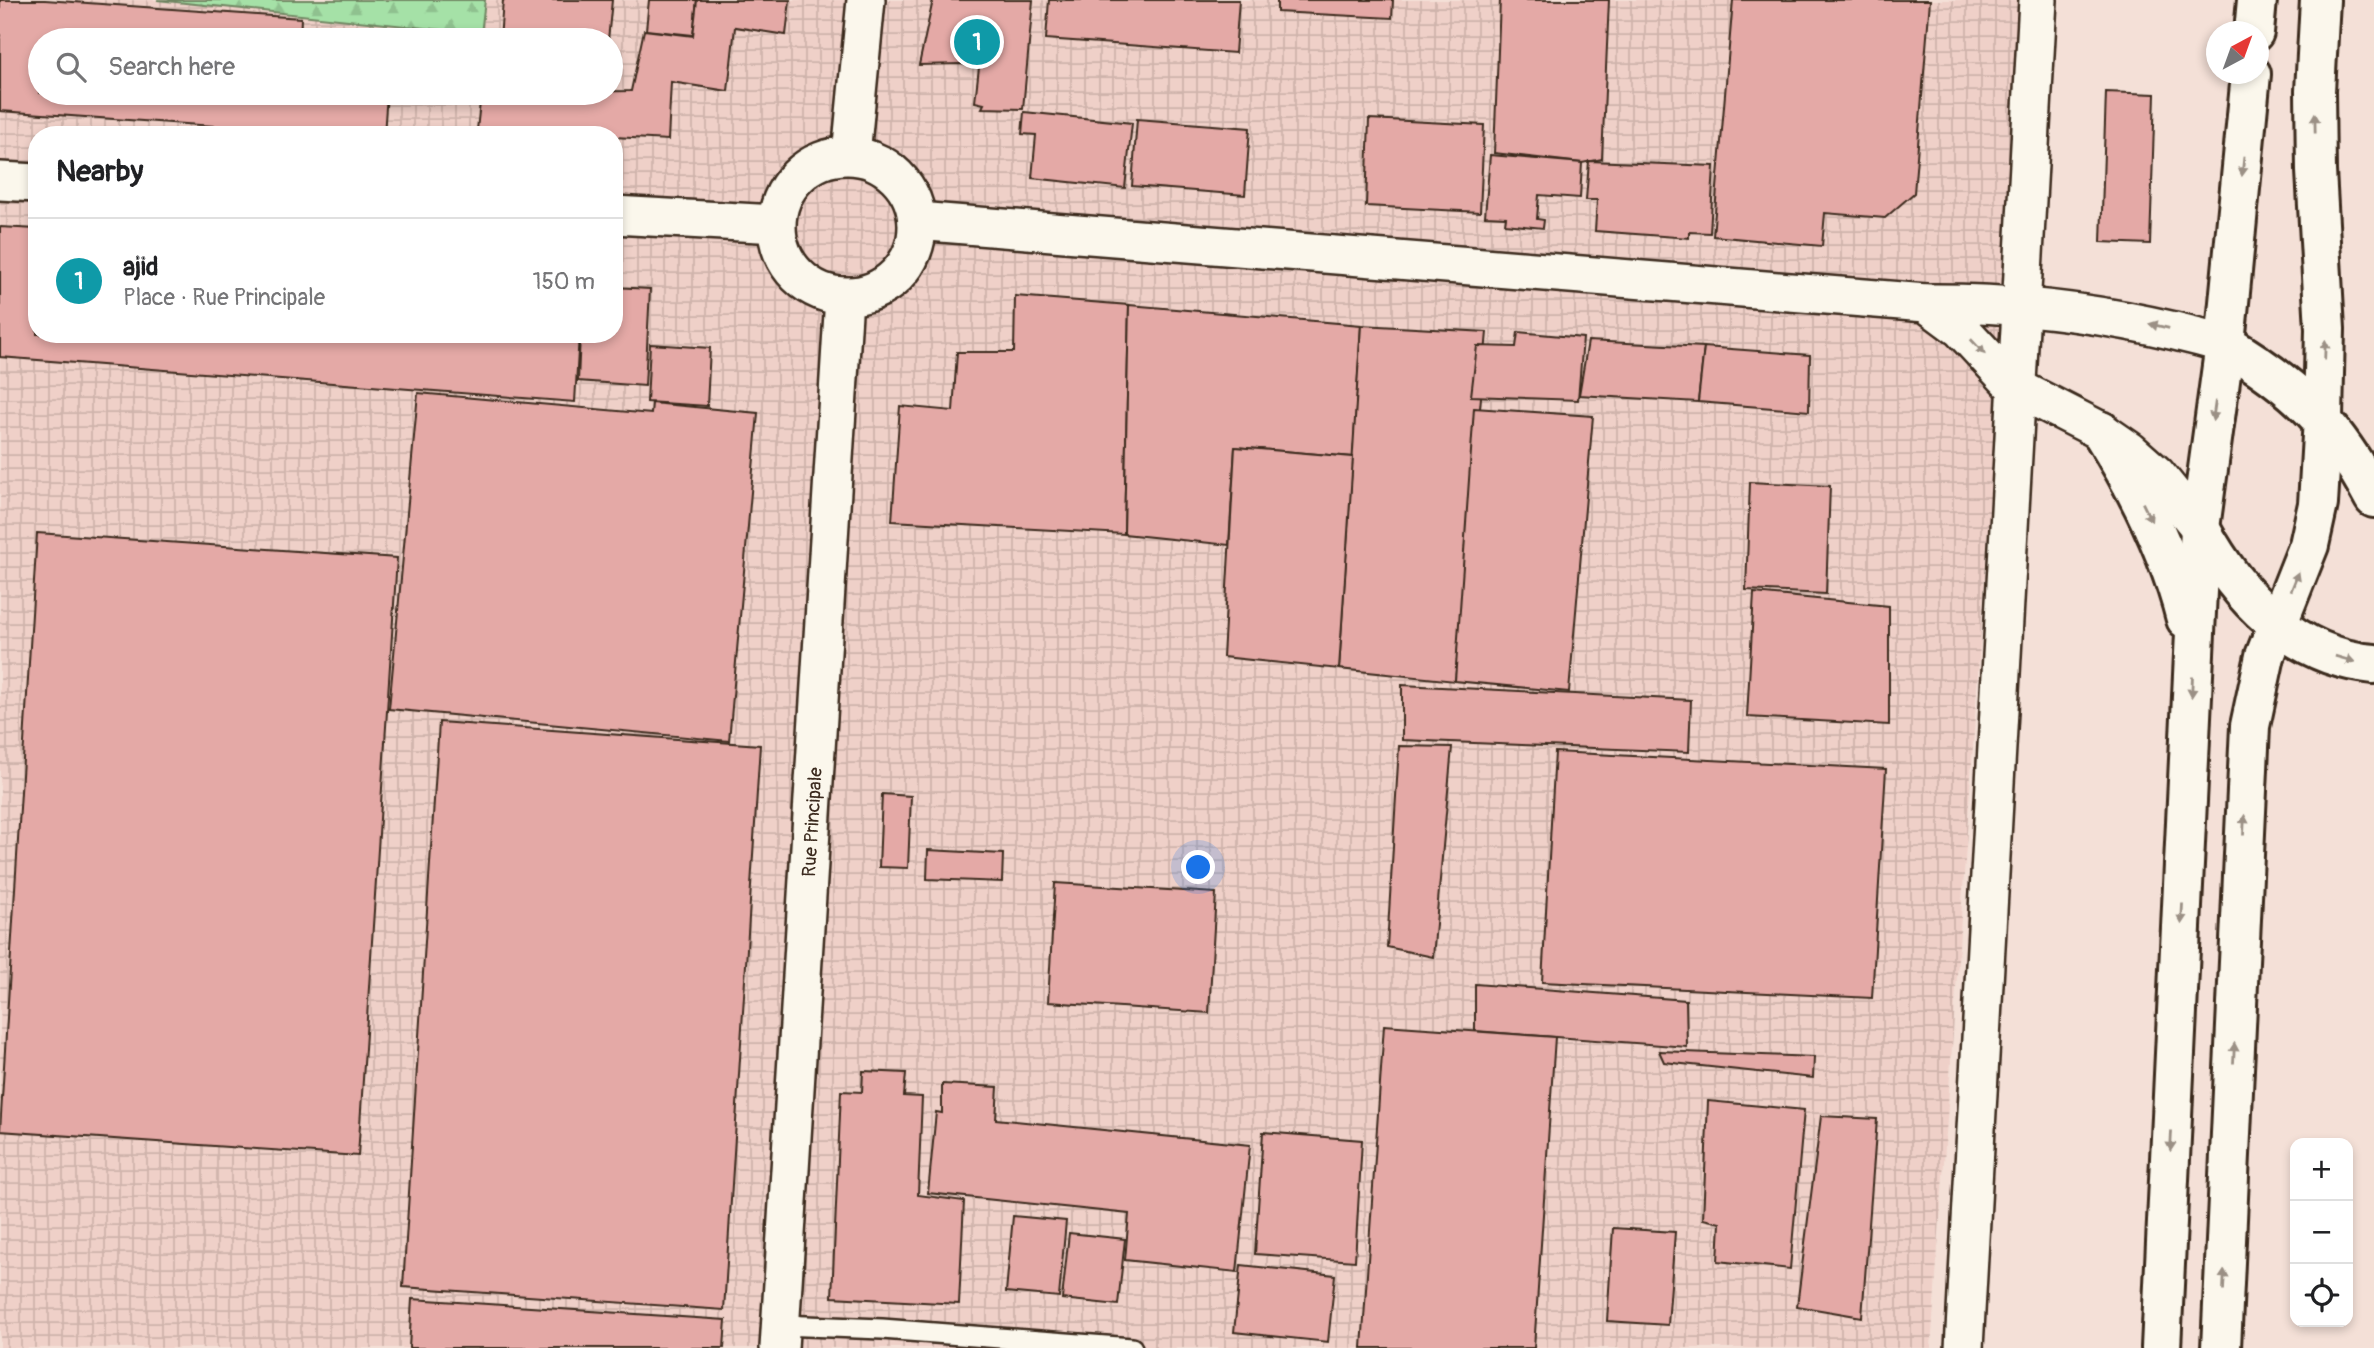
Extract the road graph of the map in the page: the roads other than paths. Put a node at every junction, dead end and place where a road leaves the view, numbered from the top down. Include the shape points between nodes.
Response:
1 (866, 0) edge
2 (2038, 0) edge
3 (2257, 0) edge
4 (2320, 0) edge
5 (2256, 21) edge
6 (2250, 84) edge
7 (851, 155) junction
8 (0, 181) edge
9 (28, 183) edge
10 (623, 216) edge
11 (917, 221) junction
12 (776, 224) junction
13 (844, 297) junction
14 (1926, 303) junction
15 (2020, 305) junction
16 (2225, 344) junction
17 (2015, 387) junction
18 (2323, 418) junction
19 (2101, 431) junction
20 (2374, 498) edge
21 (2200, 528) junction
22 (2275, 624) junction
23 (2194, 648) junction
24 (2374, 664) edge
25 (780, 1336) edge
26 (1132, 1348) edge
27 (1964, 1348) edge
28 (2161, 1348) edge
29 (2221, 1348) edge

1 - 7 street
2 - 15 street
3 - 5 main road
18 -> 4 main road via 2325,329 2315,91
6 -> 16 main road
7 - 11 street via 897,176 914,204
7 - 12 street via 814,163 799,173 787,188
8 - 9 street
10 - 12 street
11 - 13 street via 915,245 905,266 889,283
11 - 14 street
12 - 13 street via 782,254 801,280
13 - 25 street, Rue Principale
14 - 15 street
14 -> 17 street via 1961,329
16 -> 15 street via 2123,318
15 - 17 street
16 - 18 main road via 2293,390
16 -> 21 main road
17 - 19 street
17 - 27 street
18 - 20 main road
22 -> 18 main road via 2309,545 2318,504
19 - 21 street via 2157,474
19 -> 23 main road via 2126,471 2167,557
21 - 22 main road via 2232,581
21 - 23 main road
22 -> 24 main road via 2325,653
29 -> 22 main road via 2248,751 2256,690
23 -> 28 main road
25 - 26 lane via 882,1329

